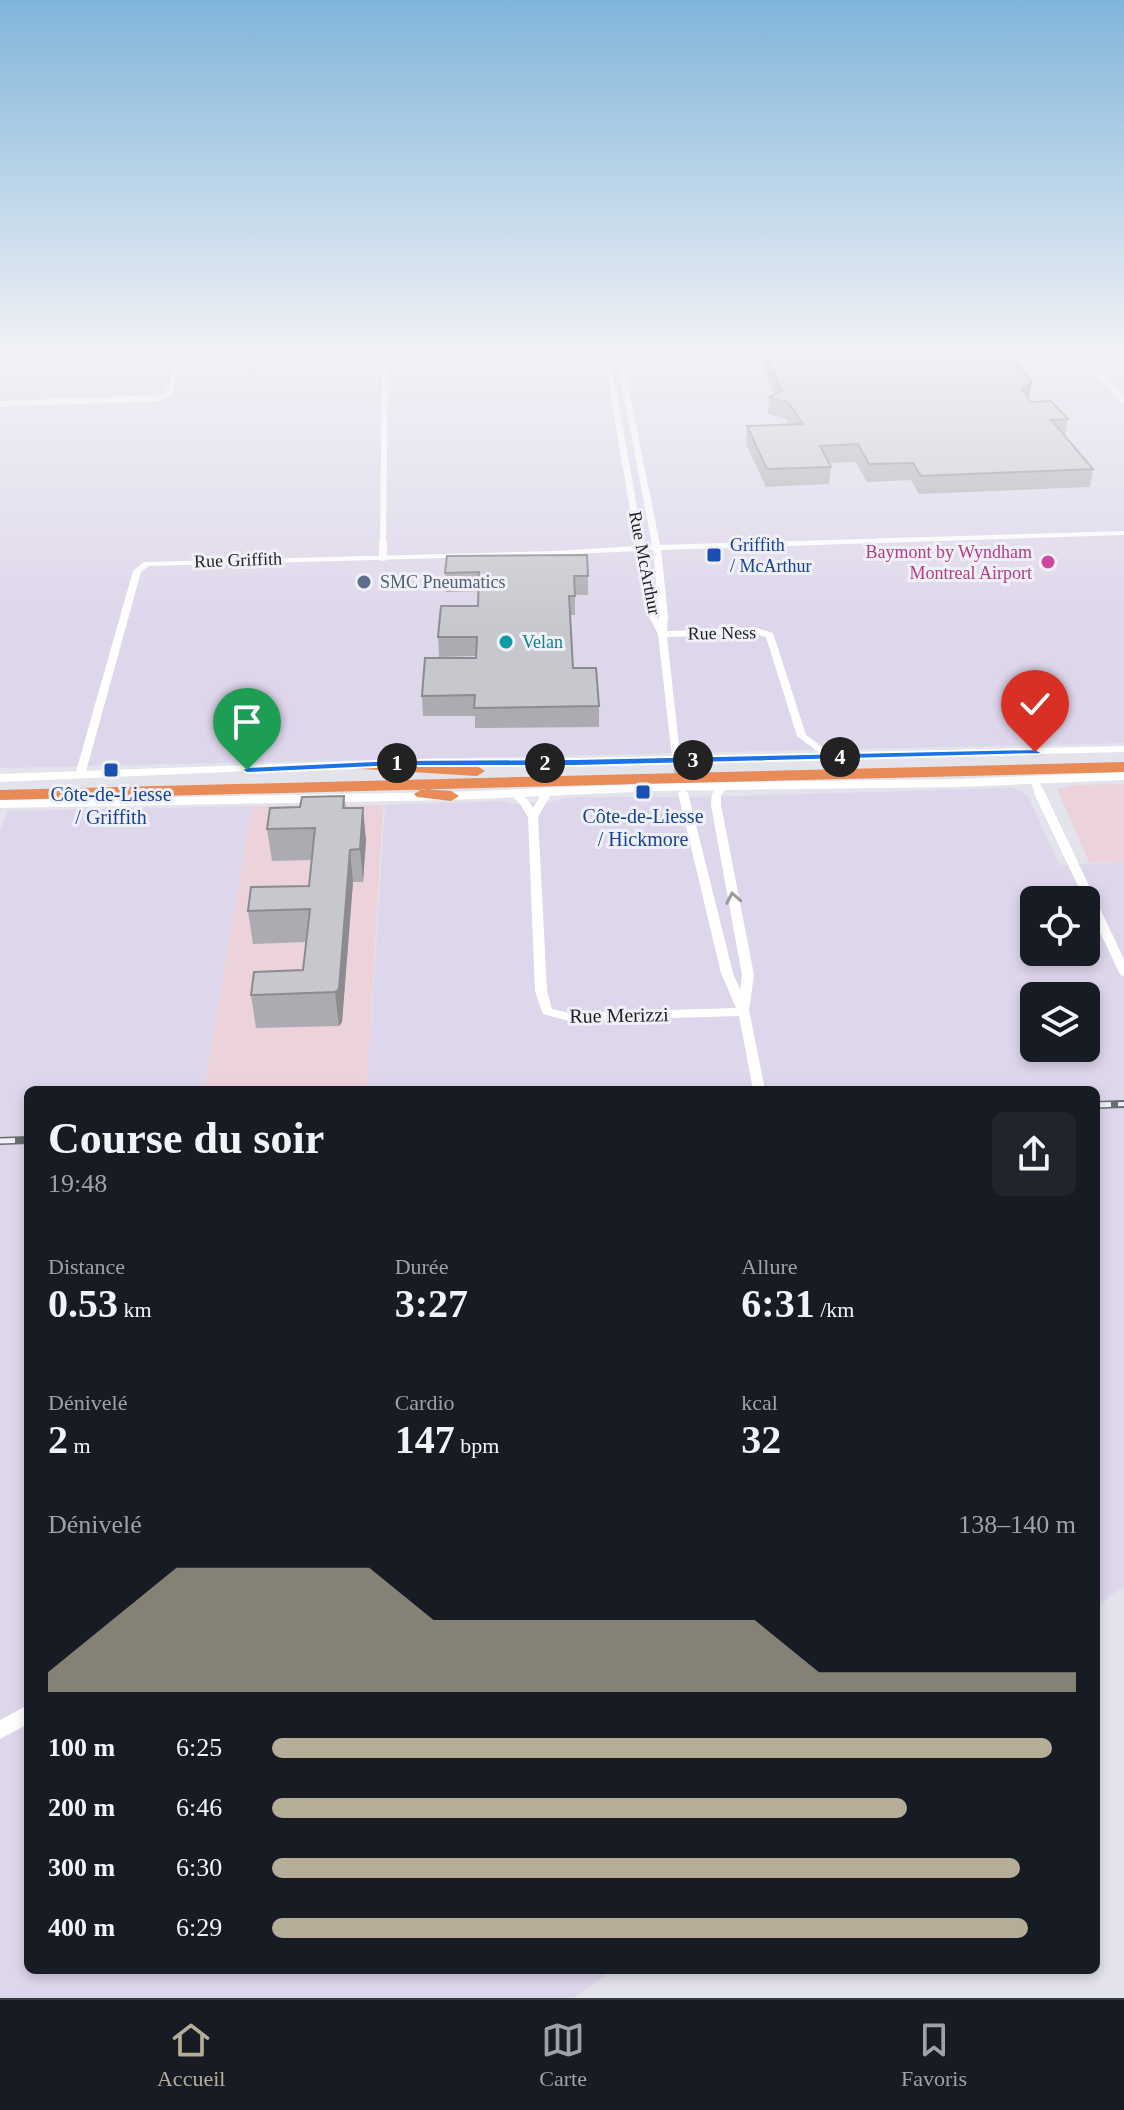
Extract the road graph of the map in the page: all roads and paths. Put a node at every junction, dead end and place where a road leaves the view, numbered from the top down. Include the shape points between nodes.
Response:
1 (384, 443) edge
2 (622, 443) edge
3 (636, 443) edge
4 (1119, 536) edge
5 (656, 551) junction
6 (641, 552) junction
7 (383, 557) junction
8 (662, 634) junction
9 (802, 736) junction
10 (1124, 749) edge
11 (675, 755) tunnel mouth
12 (791, 757) junction
13 (829, 757) junction
14 (1124, 759) edge
15 (350, 765) junction
16 (1124, 767) edge
17 (993, 770) junction
18 (520, 773) junction
19 (703, 773) junction
20 (656, 774) junction
21 (80, 775) junction
22 (1124, 776) edge
23 (0, 778) edge
24 (1034, 780) junction
25 (891, 784) junction
26 (723, 786) junction
27 (0, 787) edge
28 (275, 787) junction
29 (548, 791) junction
30 (514, 793) junction
31 (683, 793) tunnel mouth
32 (0, 795) edge
33 (451, 796) junction
34 (0, 804) edge
35 (533, 817) junction
36 (1124, 971) edge
37 (744, 1012) junction
38 (758, 1086) edge
39 (24, 1716) edge
40 (0, 1730) edge

1 - 7 street
2 - 6 street, Rue McArthur
3 - 5 street, Rue McArthur
4 - 5 street, Rue Griffith
5 - 6 street, Rue Griffith
5 - 8 street, Rue McArthur
6 - 7 street, Rue Griffith
6 - 8 street, Rue McArthur via 653,617
7 - 21 street, Rue Griffith via 140,567
8 - 9 street, Rue Ness via 770,635
8 - 11 street, Rue McArthur
9 - 12 street
9 - 13 street
10 - 13 main road
12 - 13 main road
12 - 19 main road
14 - 19 highway
15 - 18 highway
15 - 20 main road
15 - 21 main road
16 - 17 highway
17 - 19 highway
17 - 25 highway
18 - 20 highway
18 - 27 highway
19 - 20 highway
19 - 26 main road
20 - 28 highway
20 - 29 main road
21 - 23 main road
22 - 24 main road
24 - 25 main road
24 - 36 street
25 - 26 main road
37 -> 26 street via 748,975 716,805
28 - 32 highway
28 - 33 highway
29 - 30 main road
29 - 35 street
30 - 33 main road
30 - 35 street
31 - 37 street via 727,973
33 - 34 main road
35 - 37 street, Rue Merizzi via 541,991 547,1011 569,1017
37 - 38 street
39 - 40 street

